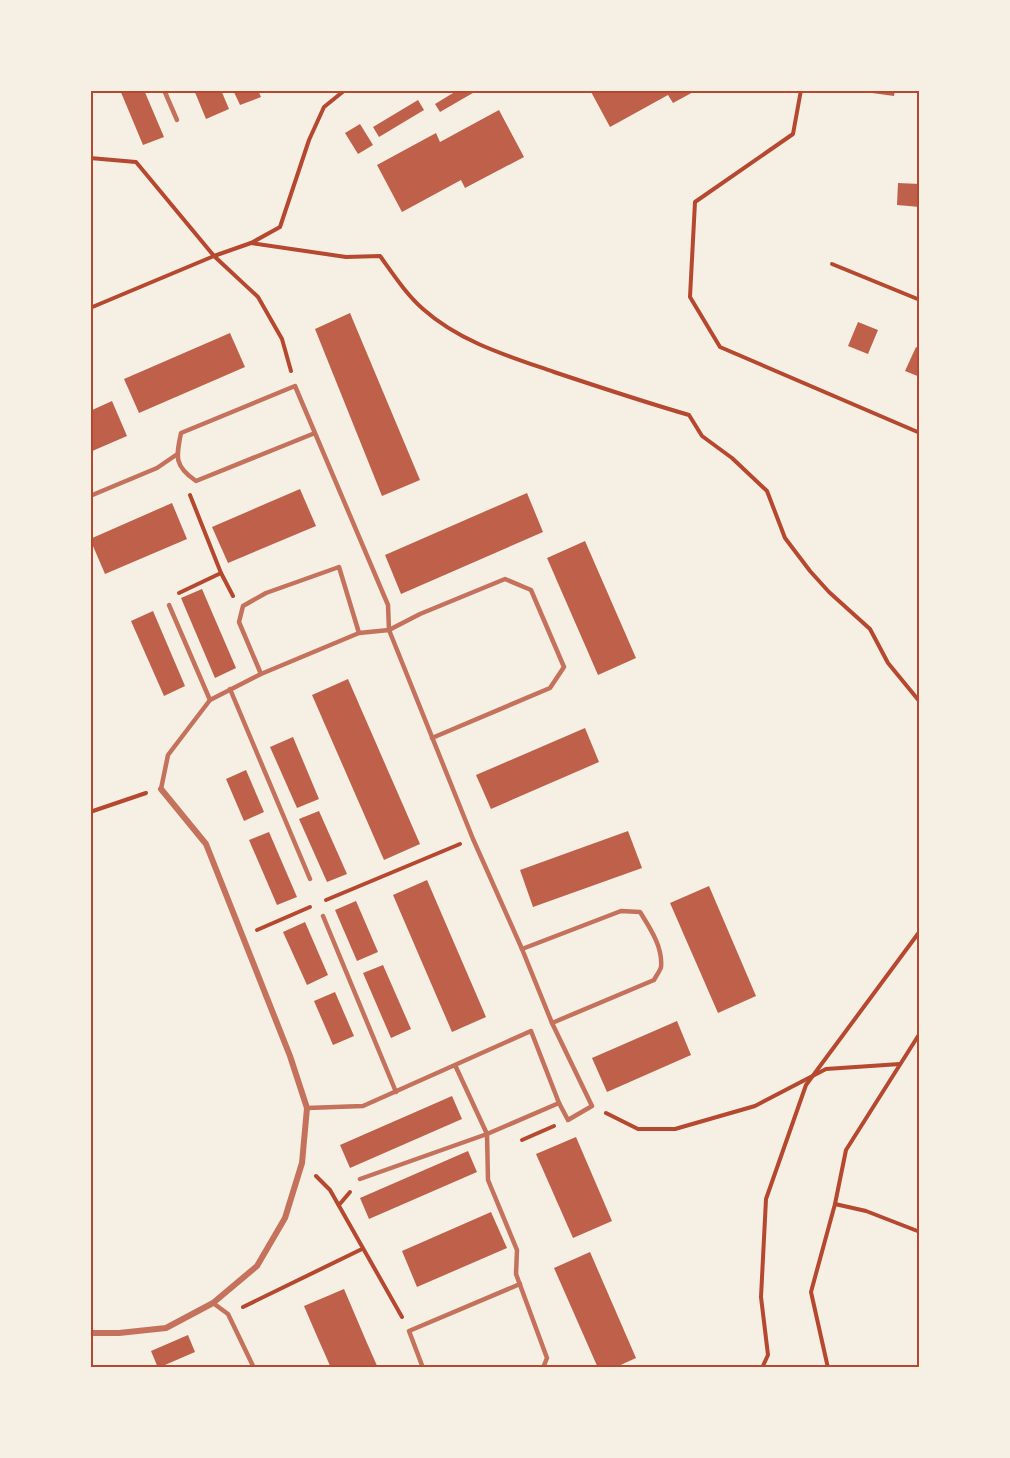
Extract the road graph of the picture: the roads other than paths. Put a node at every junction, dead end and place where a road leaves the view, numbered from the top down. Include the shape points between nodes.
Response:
1 (164, 90) edge
2 (177, 120) dead end
3 (315, 433) junction
4 (176, 455) junction
5 (90, 496) edge
6 (169, 605) road end
7 (389, 630) junction
8 (359, 633) junction
9 (261, 674) junction
10 (230, 689) junction
11 (210, 700) junction
12 (432, 738) junction
13 (161, 789) joint
14 (310, 879) dead end
15 (323, 916) dead end
16 (522, 949) junction
17 (552, 1023) junction
18 (455, 1065) junction
19 (396, 1092) junction
20 (559, 1103) junction
21 (307, 1108) junction
22 (487, 1134) junction
23 (360, 1179) dead end
24 (520, 1284) junction
25 (213, 1303) junction
26 (90, 1333) edge
27 (254, 1368) edge
28 (423, 1368) edge
29 (543, 1368) edge

1 - 2 lane
3 - 4 lane via 196,481 185,473
3 - 4 lane via 295,386 181,433
3 - 7 lane via 388,605
4 - 5 lane via 157,468
6 - 11 lane
7 - 8 lane
7 - 12 lane
7 - 12 lane via 505,579 531,590 564,667 550,688
8 - 9 lane
8 - 9 lane via 339,567 266,593 243,606 239,622
9 - 10 lane
10 - 11 lane
10 - 14 lane
11 - 13 lane via 168,755
12 - 16 lane
13 - 21 street via 206,844
15 - 19 lane
16 - 17 lane
16 - 17 lane via 621,911 640,912 652,931 661,968 654,980
17 - 20 lane via 592,1106 568,1120
18 - 19 lane
18 - 20 lane via 531,1031
18 - 22 lane
19 - 21 lane via 363,1106
20 - 22 lane
21 - 25 street via 302,1162 285,1218 256,1266
22 - 23 lane
22 - 24 lane via 488,1180 517,1250 516,1274
24 - 28 lane via 409,1331
24 - 29 lane via 547,1358
25 - 26 street via 166,1328
25 - 27 lane via 228,1314

